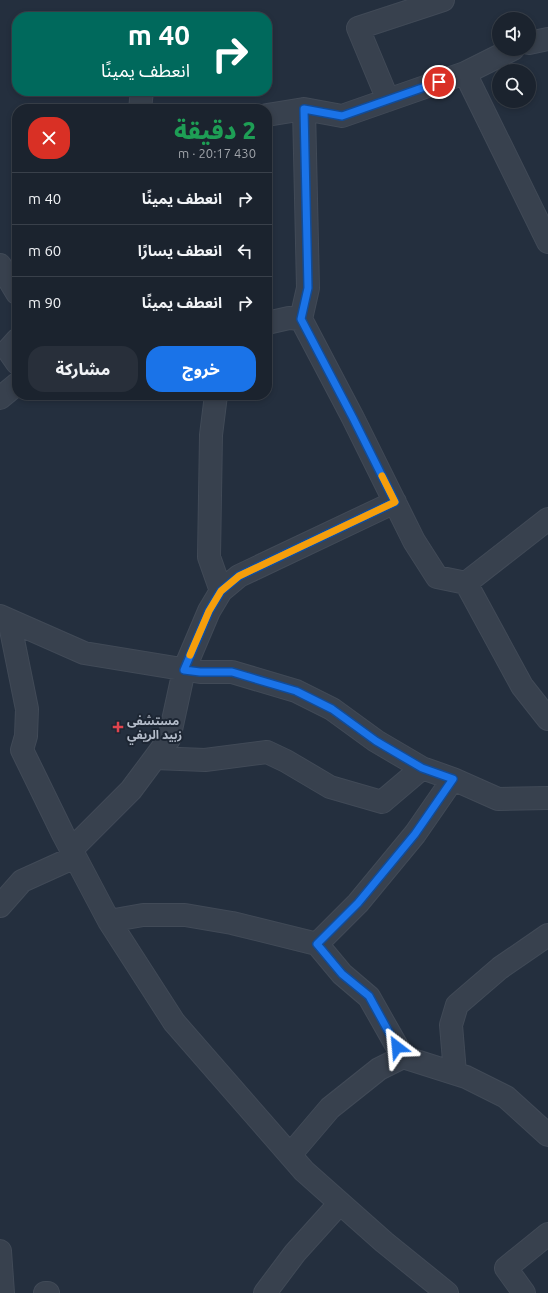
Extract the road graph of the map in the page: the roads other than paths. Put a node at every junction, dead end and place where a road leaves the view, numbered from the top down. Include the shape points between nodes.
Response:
1 (443, 0) edge
2 (548, 39) edge
3 (536, 42) edge
4 (499, 56) edge
5 (465, 73) junction
6 (388, 100) junction
7 (304, 109) junction
8 (272, 114) edge
9 (546, 231) edge
10 (0, 265) edge
11 (12, 285) edge
12 (301, 319) junction
13 (272, 322) edge
14 (12, 346) edge
15 (12, 356) edge
16 (12, 388) edge
17 (0, 398) edge
18 (215, 400) edge
19 (395, 502) junction
20 (548, 518) edge
21 (466, 583) junction
22 (221, 591) junction
23 (4, 618) edge
24 (184, 670) junction
25 (548, 719) edge
26 (155, 758) junction
27 (422, 768) junction
28 (453, 779) junction
29 (548, 798) edge
30 (73, 854) junction
31 (0, 906) edge
32 (109, 921) junction
33 (548, 935) edge
34 (317, 944) junction
35 (403, 1057) junction
36 (455, 1073) junction
37 (548, 1135) edge
38 (290, 1155) junction
39 (340, 1203) junction
40 (548, 1234) edge
41 (0, 1251) edge
42 (3, 1293) edge
43 (45, 1293) edge
44 (48, 1293) edge
45 (265, 1293) edge
46 (447, 1293) edge
47 (524, 1293) edge

1 - 6 street via 358,28
2 - 3 street
4 - 5 street
5 - 6 street
5 - 9 street
6 - 7 street via 342,116
7 - 8 street
7 - 12 street via 308,288
10 - 11 street
12 - 13 street via 289,318
12 - 19 street
14 - 15 street via 8,350
16 - 17 street
18 - 22 street via 211,435 209,557
19 - 21 street via 414,541 436,576
19 - 22 street via 239,576
20 - 21 street
21 - 25 street via 522,686
22 - 24 street via 209,611
23 - 24 street via 84,653
23 - 30 street via 27,709 26,736 22,750
24 - 26 street via 169,740
24 - 27 street via 232,672 296,691 332,709 376,741
26 - 27 street via 205,760 267,752 330,787 382,802
26 - 30 street via 132,790
27 - 28 street
28 - 29 street via 498,799
28 - 34 street via 415,834 358,903
30 - 31 street via 22,881
30 - 32 street
32 - 34 street via 143,916 185,915 232,923
32 - 38 street via 174,1022
33 - 36 street via 500,968 457,1005 451,1025
34 - 35 street via 342,974 369,996
35 - 36 street
35 - 38 street via 380,1069 330,1108
36 - 37 street via 506,1097
38 - 39 street
39 - 45 street via 295,1253
39 - 46 street
40 - 47 street via 506,1268
41 - 42 street
43 - 44 street

